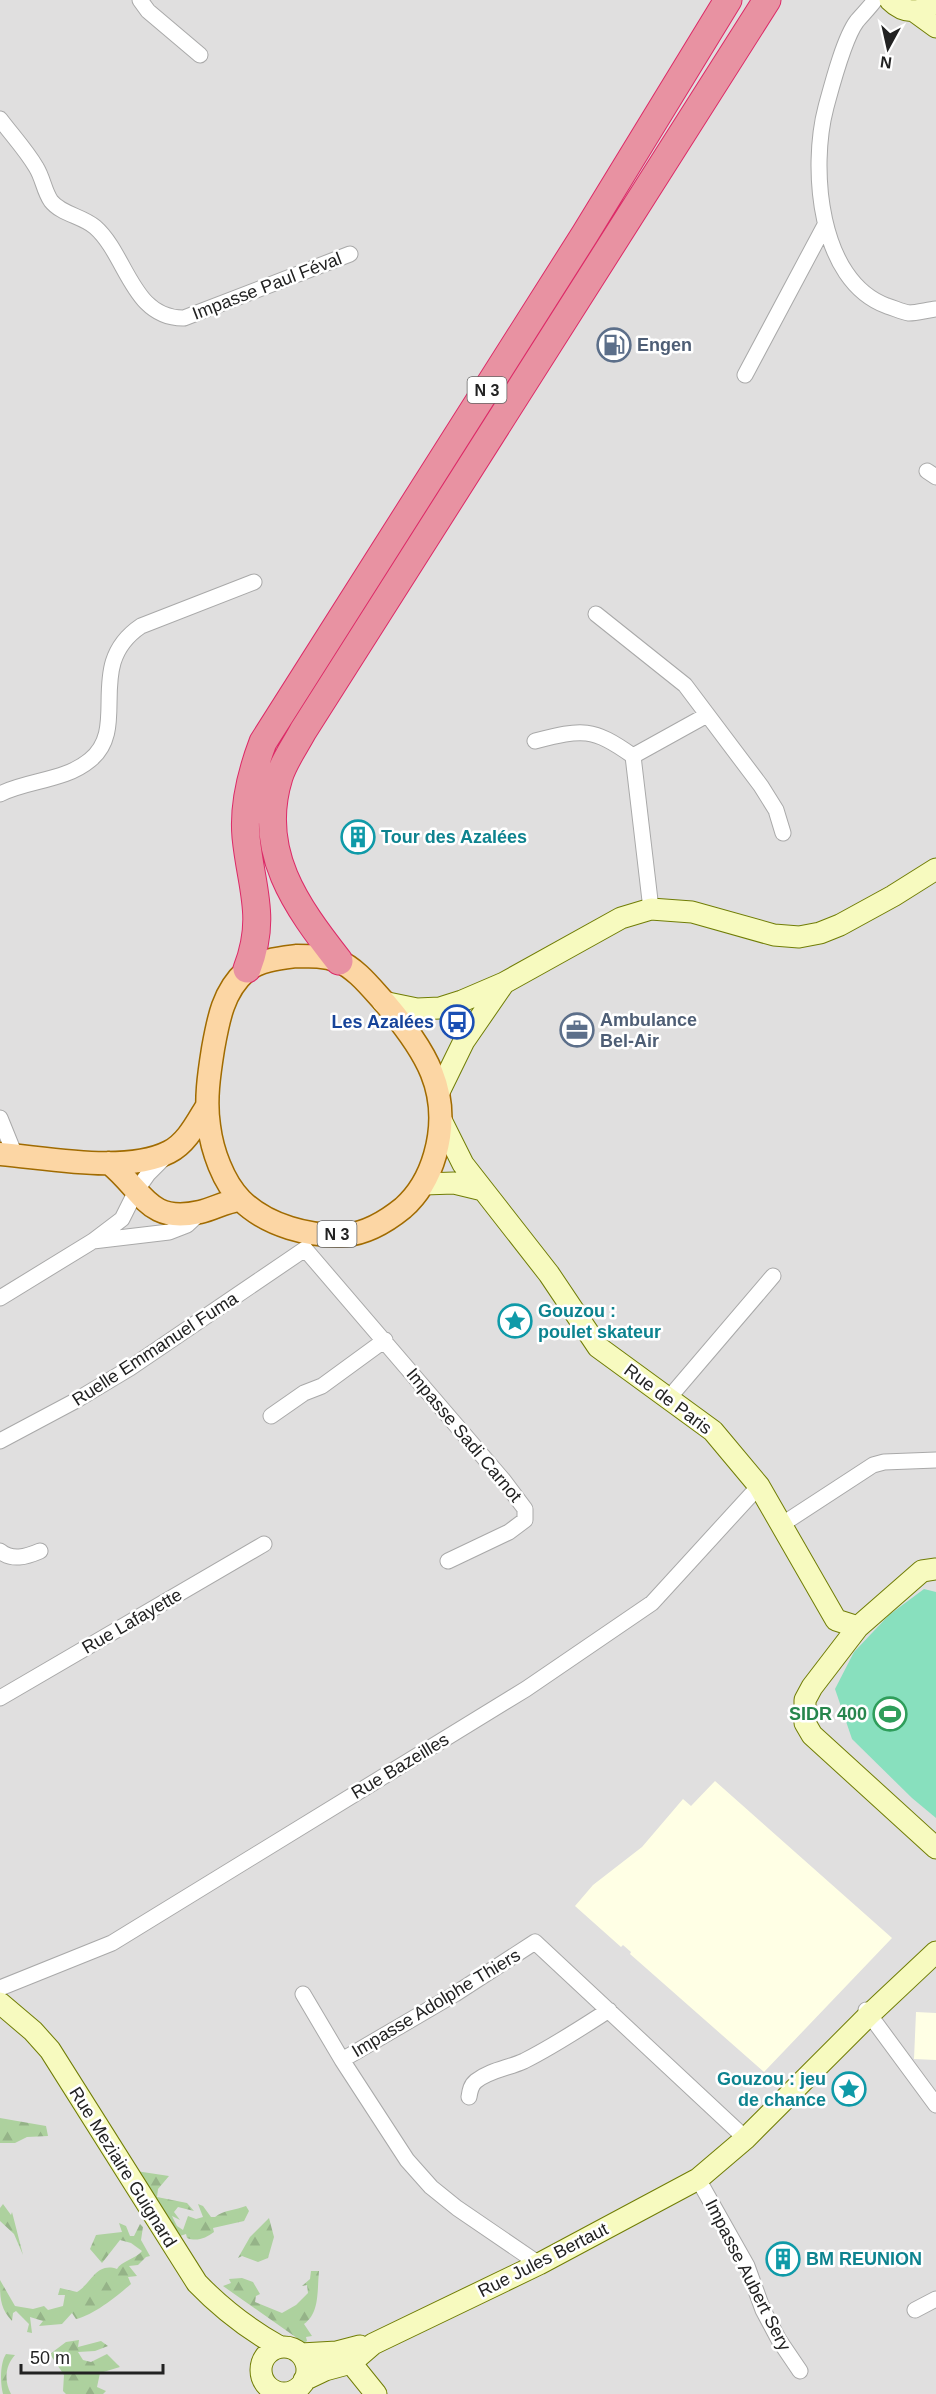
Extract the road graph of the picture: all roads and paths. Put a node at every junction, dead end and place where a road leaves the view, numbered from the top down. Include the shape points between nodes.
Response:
1 (140, 0) edge
2 (728, 0) edge
3 (875, 0) edge
4 (766, 1) edge
5 (936, 2) edge
6 (901, 6) edge
7 (865, 13) junction
8 (936, 27) edge
9 (200, 55) dead end
10 (0, 119) edge
11 (645, 192) junction
12 (825, 225) junction
13 (646, 228) dead end
14 (350, 254) dead end
15 (936, 309) edge
16 (745, 375) dead end
17 (538, 396) dead end
18 (497, 425) junction
19 (254, 582) dead end
20 (596, 614) dead end
21 (707, 715) junction
22 (535, 741) dead end
23 (633, 756) junction
24 (0, 794) edge
25 (783, 833) dead end
26 (936, 869) edge
27 (651, 909) junction
28 (339, 961) junction
29 (247, 969) junction
30 (504, 983) junction
31 (383, 1002) junction
32 (439, 1092) junction
33 (207, 1106) junction
34 (0, 1118) edge
35 (442, 1122) junction
36 (170, 1152) junction
37 (8, 1155) edge
38 (109, 1163) junction
39 (424, 1184) junction
40 (483, 1190) junction
41 (136, 1191) junction
42 (240, 1200) junction
43 (201, 1212) junction
44 (93, 1241) junction
45 (306, 1241) junction
46 (773, 1276) dead end
47 (0, 1298) edge
48 (385, 1340) junction
49 (668, 1399) junction
50 (271, 1416) dead end
51 (0, 1441) edge
52 (936, 1460) edge
53 (759, 1486) junction
54 (781, 1525) junction
55 (264, 1544) dead end
56 (0, 1551) edge
57 (40, 1551) dead end
58 (448, 1561) dead end
59 (936, 1569) edge
60 (836, 1620) junction
61 (858, 1628) junction
62 (823, 1671) junction
63 (0, 1698) edge
64 (936, 1848) edge
65 (936, 1939) edge
66 (936, 1952) edge
67 (0, 1989) edge
68 (303, 1994) dead end
69 (0, 2003) edge
70 (609, 2010) junction
71 (868, 2012) junction
72 (342, 2060) junction
73 (470, 2097) dead end
74 (936, 2105) edge
75 (744, 2138) junction
76 (703, 2174) junction
77 (539, 2264) junction
78 (936, 2300) edge
79 (915, 2310) dead end
80 (272, 2352) junction
81 (301, 2354) junction
82 (344, 2357) junction
83 (800, 2371) dead end
84 (304, 2380) junction
85 (276, 2393) edge
86 (376, 2394) edge

1 - 9 street
2 - 29 highway, N 3 via 585,234 263,741 250,781 248,802 246,836 258,910 257,939
3 - 7 street
4 - 11 highway, N 3
5 - 6 street via 922,10
6 - 7 street
6 - 8 street
7 - 12 street via 850,36 825,109 820,171
10 - 14 street, Impasse Paul Féval via 36,166 52,202 96,228 148,305 159,314 184,318
11 - 13 highway
11 - 18 highway, N 3
12 - 15 street via 849,278 874,301 908,313
12 - 16 street
17 - 18 highway via 524,410
18 - 28 highway, N 3 via 303,731 280,774 274,800 276,853 293,897
19 - 24 street via 127,635 112,663 106,736 99,752 72,772
20 - 21 street via 685,685
21 - 23 street
21 - 25 street via 761,786 776,810
22 - 23 street via 572,732 594,733
23 - 27 street
26 - 27 street via 840,925 799,937 774,935 692,912
27 - 30 street via 621,918
28 - 29 main road, N 3 via 297,956
28 - 31 main road, N 3
29 - 33 main road, N 3 via 232,985 218,1022
30 - 31 street via 440,1008 417,1009
30 - 32 street via 464,1041
31 - 32 main road, N 3 via 424,1056
32 - 35 main road, N 3
33 - 36 main road, N 3 via 185,1140
33 - 42 main road, N 3 via 216,1156
34 - 37 street
35 - 39 main road, N 3
35 - 40 street, Rue de Paris via 463,1164
36 - 38 main road, N 3 via 147,1160
36 - 41 street
37 - 38 main road, N 3
38 - 41 main road
39 - 40 street via 454,1184
39 - 45 main road, N 3 via 410,1202 377,1226
40 - 49 street, Rue de Paris via 549,1274 598,1347
41 - 43 main road via 150,1207 171,1215
41 - 44 street via 122,1219
42 - 43 main road
42 - 45 main road, N 3
43 - 44 street via 188,1225 169,1232
44 - 47 street
45 - 48 street, Impasse Sadi Carnot
45 - 51 street, Ruelle Emmanuel Fuma via 130,1368
46 - 49 street
48 - 50 street via 322,1386 304,1393
48 - 58 street, Impasse Sadi Carnot via 525,1509 525,1520 509,1532
49 - 53 street, Rue de Paris via 713,1431
52 - 54 street via 884,1461 873,1465
53 - 54 street, Rue de Paris
53 - 67 street, Rue Bazeilles via 652,1603 526,1689 112,1943
54 - 60 street, Rue de Paris
55 - 63 street, Rue Lafayette
56 - 57 street via 20,1558
59 - 61 street via 922,1571
60 - 61 street
60 - 62 street
61 - 62 street
62 - 64 street via 805,1700 805,1723 812,1735
65 - 71 street, Rue Jules Bertaut
66 - 71 street, Rue Jules Bertaut
68 - 72 street
69 - 80 street, Rue Meziaire Guignard via 50,2050 197,2283
70 - 72 street, Impasse Adolphe Thiers via 535,1942
70 - 73 street via 552,2047 475,2081
70 - 75 street, Impasse Adolphe Thiers
71 - 74 street
71 - 75 street, Rue Jules Bertaut
72 - 77 street via 407,2160 431,2187
75 - 76 street, Rue Jules Bertaut
76 - 77 street, Rue Jules Bertaut
76 - 83 street, Impasse Aubert Sery via 747,2266 763,2310
77 - 82 street, Rue Jules Bertaut
78 - 79 street
80 - 81 street via 295,2350
80 - 85 street via 260,2370
81 - 82 street
81 - 84 street via 307,2367
82 - 84 street, Rue Jules Bertaut
82 - 86 street
84 - 85 street via 293,2391

